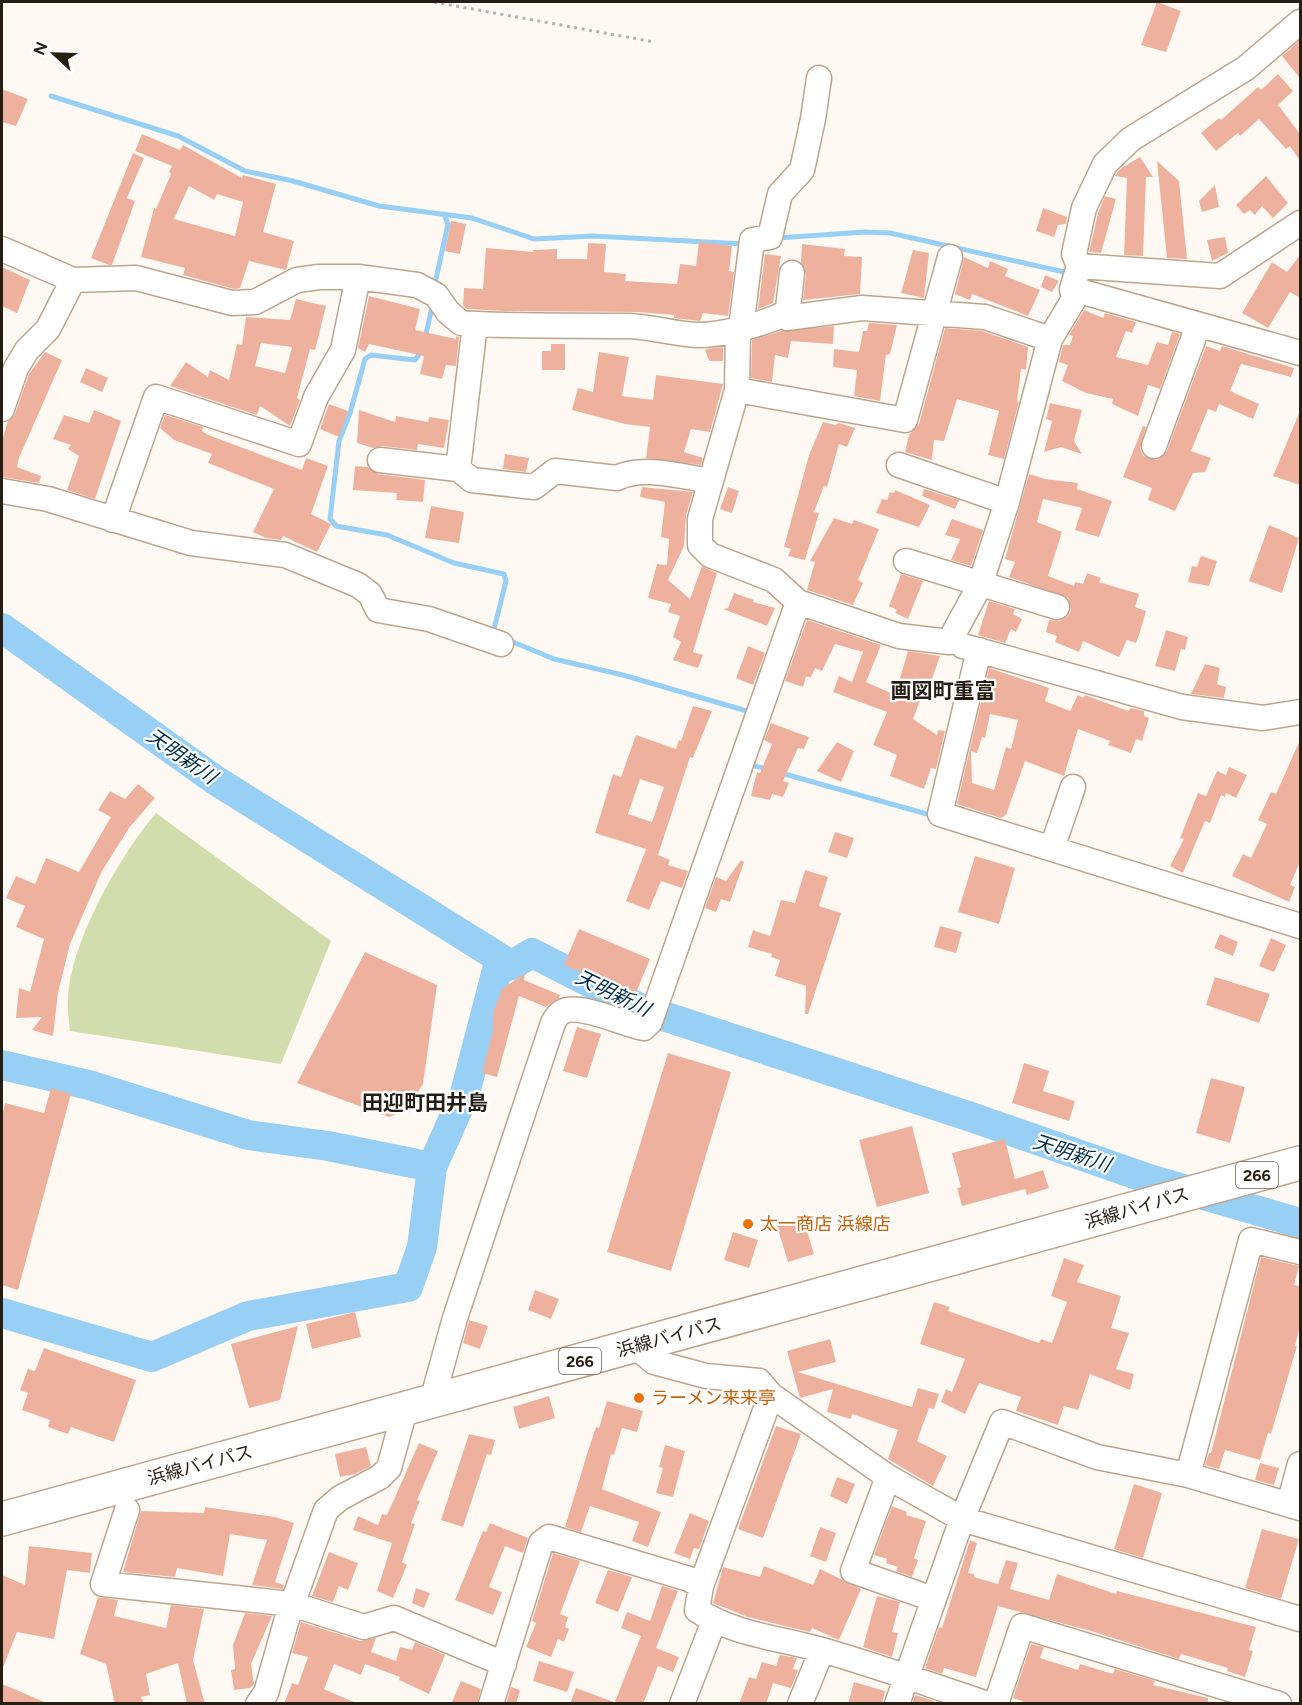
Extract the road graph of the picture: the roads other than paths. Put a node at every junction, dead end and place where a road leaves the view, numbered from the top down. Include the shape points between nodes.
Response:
1 (1300, 22) edge
2 (819, 78) dead end
3 (1300, 223) edge
4 (2, 249) edge
5 (950, 257) dead end
6 (792, 273) dead end
7 (358, 277) junction
8 (1076, 277) junction
9 (73, 280) junction
10 (788, 312) junction
11 (933, 313) junction
12 (476, 324) junction
13 (1198, 326) junction
14 (740, 329) junction
15 (1050, 339) junction
16 (1300, 353) edge
17 (737, 390) junction
18 (2, 409) edge
19 (1154, 446) dead end
20 (380, 460) dead end
21 (899, 465) dead end
22 (458, 469) junction
23 (711, 481) junction
24 (2, 491) edge
25 (1007, 502) junction
26 (113, 520) junction
27 (906, 561) dead end
28 (980, 585) junction
29 (798, 602) junction
30 (1058, 607) dead end
31 (949, 642) junction
32 (501, 644) dead end
33 (979, 650) junction
34 (1300, 712) edge
35 (1073, 787) dead end
36 (1052, 848) junction
37 (1300, 926) edge
38 (1300, 1162) edge
39 (1300, 1252) edge
40 (635, 1346) junction
41 (771, 1395) junction
42 (419, 1404) junction
43 (1300, 1464) edge
44 (1188, 1475) junction
45 (888, 1477) junction
46 (1295, 1506) edge
47 (127, 1510) dead end
48 (2, 1519) edge
49 (962, 1519) junction
50 (701, 1586) junction
51 (933, 1599) junction
52 (292, 1604) junction
53 (1300, 1618) edge
54 (714, 1621) junction
55 (822, 1650) junction
56 (504, 1664) junction
57 (906, 1678) junction
58 (258, 1704) edge
59 (491, 1704) edge
60 (682, 1704) edge
61 (800, 1704) edge
62 (897, 1704) edge
63 (988, 1704) edge
64 (996, 1704) edge
65 (1279, 1704) edge

1 - 8 street via 1246,68 1131,139 1106,164 1084,208 1074,254
2 - 14 street via 802,170 780,194 770,237 752,240
3 - 8 street via 1220,276
4 - 9 street
5 - 11 street
6 - 10 street
7 - 9 street via 297,280 255,302 232,303 136,278
7 - 12 street via 417,285 436,295 460,323
7 - 26 street via 343,350 316,398 299,444 156,397
8 - 13 street
8 - 15 street via 1074,299
9 - 18 street via 48,328 16,368
10 - 11 street via 787,318 862,308
10 - 14 street
11 - 15 street via 985,316
11 - 17 street via 905,420
12 - 14 street via 634,326 699,335
12 - 22 street
13 - 16 street
13 - 19 street
14 - 17 street
15 - 25 street
17 - 23 street
20 - 22 street
21 - 25 street
22 - 23 street via 472,480 534,487 555,471 617,478 659,473
23 - 29 street via 700,519 700,544 710,555 774,580
24 - 26 street via 48,499
25 - 28 street
26 - 32 street via 191,543 285,555 358,585 370,594 378,610 429,619
27 - 28 street
28 - 30 street
28 - 31 street
29 - 31 street via 899,636
29 - 42 street via 653,1013 644,1028 570,1010 560,1013 553,1023 455,1318
31 - 33 street
33 - 34 street via 1182,707 1263,718
33 - 36 street via 940,814
35 - 36 street
36 - 37 street
38 - 40 highway, 浜線バイパス / 266
39 - 44 street via 1251,1240
40 - 41 street via 654,1362 706,1376 759,1381
40 - 42 highway, 浜線バイパス / 266
41 - 45 street
41 - 50 street
42 - 48 highway, 浜線バイパス / 266
42 - 52 street via 389,1468 326,1510
43 - 46 street
44 - 46 street
44 - 49 street via 1097,1457 1002,1422
45 - 49 street
45 - 51 street via 852,1571
47 - 52 street via 103,1584
49 - 51 street
49 - 53 street
50 - 54 street via 697,1610
50 - 56 street via 549,1537 541,1543
51 - 57 street
52 - 56 street via 364,1627 394,1618
52 - 58 street via 266,1693
54 - 55 street
54 - 60 street
55 - 57 street
55 - 61 street
56 - 59 street
57 - 62 street
57 - 63 street
64 - 65 street via 1022,1626

